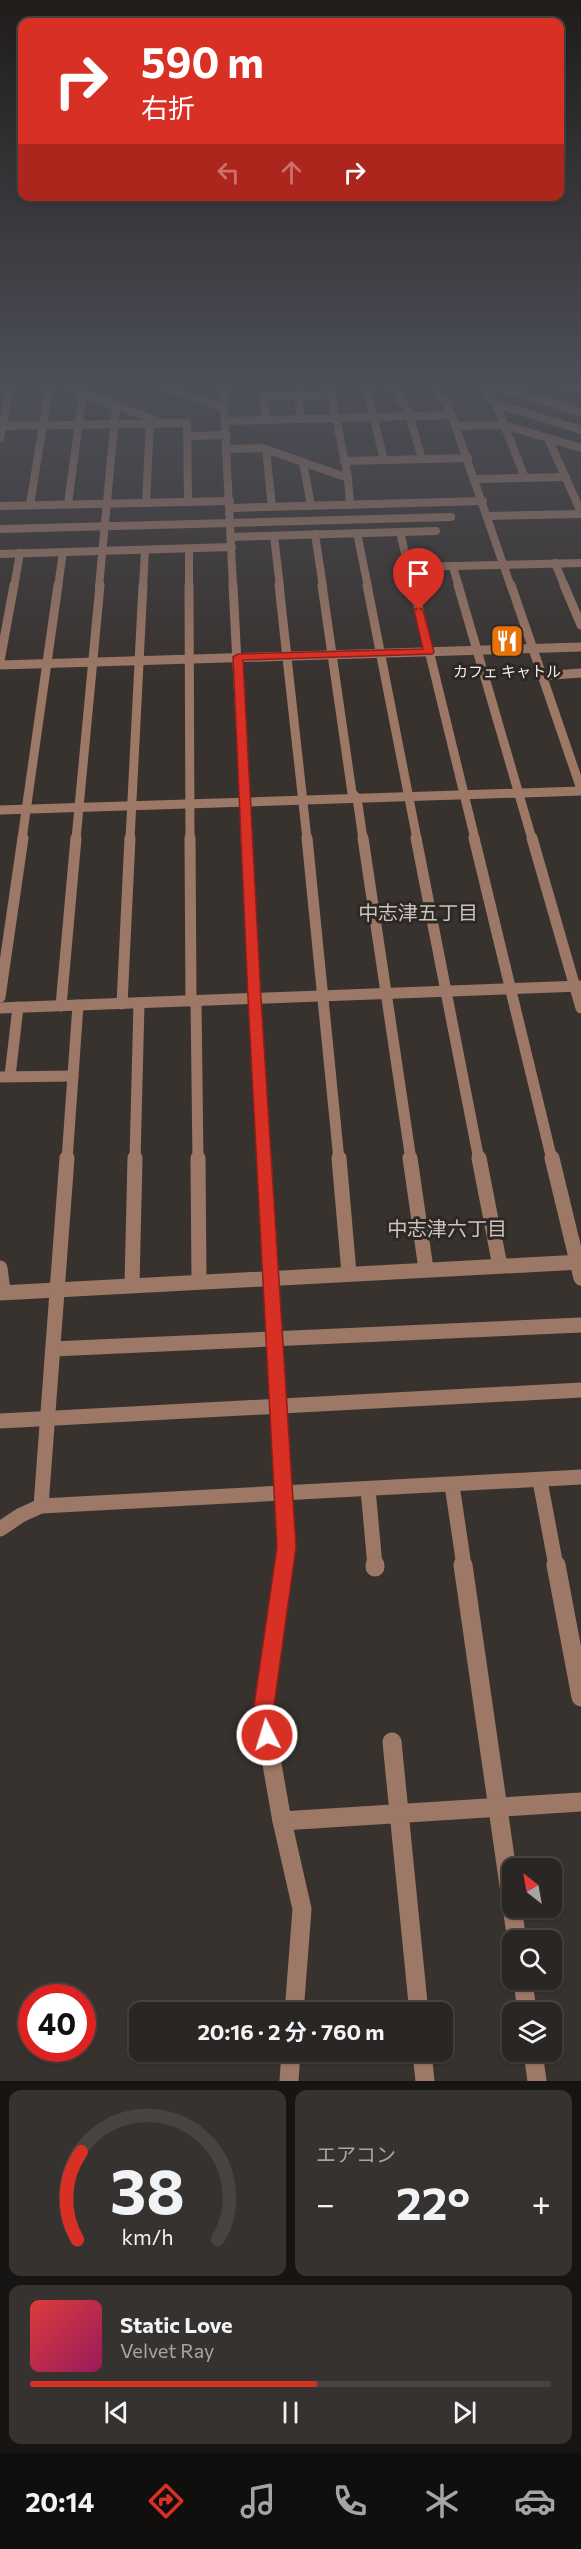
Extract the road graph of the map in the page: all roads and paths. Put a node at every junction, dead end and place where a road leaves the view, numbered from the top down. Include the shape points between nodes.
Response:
1 (33, 484) edge
2 (71, 484) edge
3 (110, 484) edge
4 (147, 484) edge
5 (188, 484) edge
6 (229, 484) edge
7 (270, 484) edge
8 (307, 484) edge
9 (348, 484) edge
10 (477, 484) edge
11 (569, 484) edge
12 (188, 501) junction
13 (483, 501) junction
14 (146, 502) junction
15 (108, 503) junction
16 (68, 504) junction
17 (230, 504) junction
18 (30, 505) junction
19 (350, 505) junction
20 (0, 506) edge
21 (311, 506) junction
22 (272, 507) junction
23 (580, 515) edge
24 (488, 516) junction
25 (451, 517) dead end
26 (106, 526) junction
27 (0, 529) edge
28 (436, 531) dead end
29 (400, 532) junction
30 (357, 533) junction
31 (315, 534) junction
32 (232, 536) junction
33 (274, 536) junction
34 (189, 549) junction
35 (145, 550) junction
36 (103, 551) junction
37 (63, 552) junction
38 (20, 553) junction
39 (0, 554) edge
40 (555, 563) junction
41 (581, 563) edge
42 (503, 565) junction
43 (409, 567) junction
44 (453, 567) junction
45 (581, 625) edge
46 (581, 647) edge
47 (533, 648) junction
48 (476, 650) junction
49 (429, 652) junction
50 (381, 653) junction
51 (331, 655) junction
52 (285, 656) junction
53 (238, 657) junction
54 (188, 659) junction
55 (139, 660) junction
56 (94, 662) junction
57 (0, 663) edge
58 (45, 663) junction
59 (581, 673) edge
60 (540, 676) junction
61 (581, 790) edge
62 (518, 793) junction
63 (464, 795) junction
64 (408, 796) junction
65 (357, 798) junction
66 (303, 800) junction
67 (246, 802) junction
68 (189, 804) junction
69 (132, 806) junction
70 (80, 808) junction
71 (26, 809) junction
72 (0, 810) edge
73 (578, 986) edge
74 (511, 989) junction
75 (448, 991) junction
76 (387, 993) junction
77 (324, 996) junction
78 (0, 997) edge
79 (254, 998) junction
80 (194, 1001) junction
81 (139, 1003) junction
82 (122, 1004) junction
83 (78, 1005) junction
84 (61, 1006) junction
85 (0, 1008) edge
86 (18, 1008) junction
87 (581, 1008) edge
88 (5, 1076) edge
89 (73, 1076) junction
90 (579, 1262) edge
91 (500, 1266) junction
92 (0, 1268) edge
93 (426, 1269) junction
94 (349, 1274) junction
95 (271, 1278) junction
96 (581, 1278) edge
97 (199, 1281) junction
98 (132, 1284) junction
99 (57, 1288) junction
100 (1, 1292) edge
101 (581, 1325) edge
102 (275, 1338) junction
103 (52, 1348) junction
104 (581, 1390) edge
105 (279, 1408) junction
106 (47, 1419) junction
107 (0, 1421) edge
108 (581, 1477) edge
109 (540, 1481) junction
110 (452, 1485) junction
111 (368, 1489) junction
112 (285, 1493) junction
113 (41, 1506) junction
114 (0, 1530) edge
115 (375, 1567) dead end
116 (581, 1697) edge
117 (392, 1742) dead end
118 (581, 1802) edge
119 (498, 1808) junction
120 (399, 1815) junction
121 (282, 1821) junction
122 (515, 1930) edge
123 (295, 2002) edge
124 (417, 2002) edge
125 (290, 2062) edge
126 (423, 2062) edge
127 (534, 2062) edge
128 (289, 2081) edge
129 (425, 2081) edge
130 (537, 2081) edge

1 - 18 street
2 - 16 street
3 - 15 street
4 - 14 street
5 - 12 street
6 - 17 street
7 - 22 street
8 - 21 street
9 - 19 street
10 - 13 street
11 - 23 street
12 - 14 street
12 - 17 street
13 - 19 street
13 - 24 street
14 - 15 street
15 - 16 street
15 - 26 street
16 - 18 street
17 - 22 street
17 - 32 street
18 - 20 street
19 - 21 street
21 - 22 street
23 - 24 street
24 - 42 street
25 - 32 street
26 - 27 street
26 - 32 street
26 - 36 street
28 - 29 street
29 - 30 street
29 - 43 street
30 - 31 street
30 - 50 street
31 - 33 street
31 - 51 street
32 - 33 street
32 - 34 street
32 - 53 street
33 - 52 street
34 - 35 street
34 - 54 street
35 - 36 street
35 - 55 street
36 - 37 street
36 - 56 street
37 - 38 street
37 - 58 street
38 - 39 street
38 - 57 street
40 - 41 street
40 - 42 street
40 - 45 street
42 - 44 street
42 - 47 street
43 - 44 street
43 - 49 street
44 - 48 street
46 - 47 street
47 - 48 street
47 - 60 street
48 - 49 street
48 - 62 street
49 - 50 street
49 - 63 street
50 - 51 street
50 - 64 street
51 - 52 street
51 - 65 street via 352,793
52 - 53 street
52 - 66 street
53 - 54 street
53 - 67 street
54 - 55 street
54 - 68 street
55 - 56 street
55 - 69 street
56 - 58 street
56 - 70 street
57 - 58 street
58 - 71 street
59 - 60 street
60 - 61 street
61 - 62 street
62 - 63 street
62 - 73 street
63 - 64 street
63 - 74 street
64 - 65 street
64 - 75 street
65 - 66 street
65 - 76 street
66 - 67 street
66 - 77 street
67 - 68 street
67 - 79 street
68 - 69 street
68 - 80 street
69 - 70 street
69 - 82 street
70 - 71 street
70 - 84 street
71 - 72 street
71 - 78 street
73 - 74 street
73 - 87 street
74 - 75 street
74 - 90 street
75 - 76 street
75 - 91 street
76 - 77 street
76 - 93 street
77 - 79 street
77 - 94 street
79 - 80 street
79 - 95 street
80 - 81 street
80 - 97 street
81 - 82 street
81 - 98 street
82 - 83 street
83 - 84 street
83 - 89 street
84 - 86 street
85 - 86 street
86 - 88 street
88 - 89 street
89 - 99 street
90 - 91 street
90 - 96 street
91 - 93 street
92 - 100 street
93 - 94 street
94 - 95 street
95 - 97 street
95 - 102 street
97 - 98 street
98 - 99 street
99 - 100 street
99 - 103 street
101 - 102 street
102 - 103 street
102 - 105 street
103 - 106 street
104 - 105 street
105 - 106 street
105 - 112 street
106 - 107 street
106 - 113 street
108 - 109 street
109 - 110 street
109 - 116 street
110 - 111 street
110 - 119 street
111 - 112 street
111 - 115 street
112 - 113 street
112 - 121 street via 286,1547 263,1713
113 - 114 street
117 - 120 street
118 - 119 street
119 - 120 street
119 - 122 street
120 - 121 street
120 - 124 street
121 - 123 street via 302,1909
125 - 128 street
126 - 129 street
127 - 130 street

